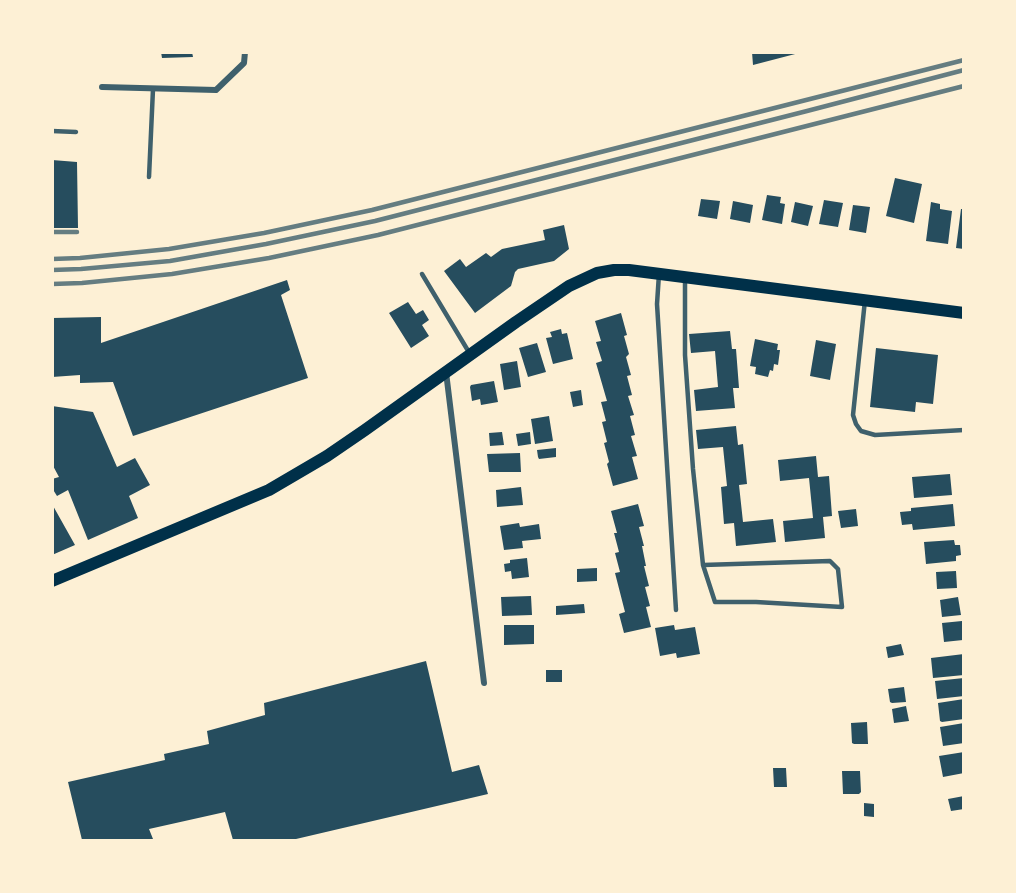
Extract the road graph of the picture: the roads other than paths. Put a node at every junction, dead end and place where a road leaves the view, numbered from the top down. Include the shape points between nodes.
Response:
1 (245, 52) edge
2 (102, 87) dead end
3 (153, 89) junction
4 (52, 131) edge
5 (76, 132) dead end
6 (148, 177) dead end
7 (422, 274) dead end
8 (659, 274) junction
9 (685, 277) junction
10 (865, 300) junction
11 (963, 313) edge
12 (470, 354) junction
13 (446, 371) junction
14 (963, 430) edge
15 (703, 565) junction
16 (52, 581) edge
17 (676, 610) dead end
18 (484, 683) dead end

1 - 3 street via 244,63 216,90
2 - 3 street
3 - 6 lane
4 - 5 lane
7 - 12 lane
8 - 9 main road
8 - 12 main road via 614,270 597,273 569,286
8 - 17 lane via 657,304
9 - 10 main road
9 - 15 lane via 685,355
10 - 11 main road
10 - 14 lane via 853,415 856,424 875,435
12 - 13 main road
13 - 16 main road via 327,456 269,490
13 - 18 street
15 - 15 lane via 715,602 842,607 838,569 830,561

